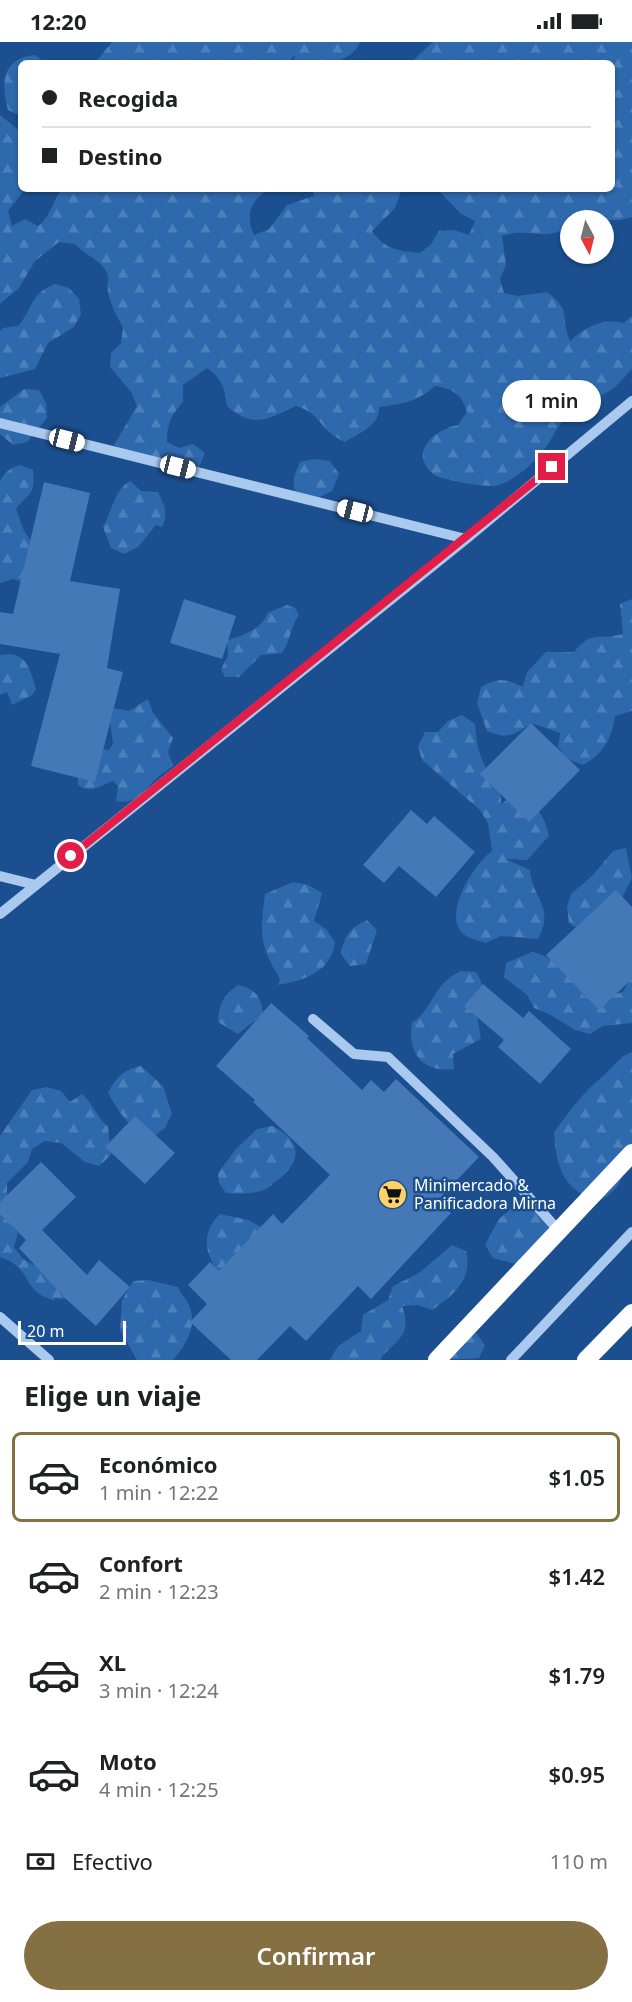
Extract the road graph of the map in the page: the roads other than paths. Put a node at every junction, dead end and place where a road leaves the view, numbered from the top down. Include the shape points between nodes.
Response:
1 (632, 401) edge
2 (0, 423) edge
3 (466, 539) junction
4 (0, 876) edge
5 (36, 885) junction
6 (0, 914) edge
7 (313, 1019) dead end
8 (632, 1153) edge
9 (558, 1230) junction
10 (632, 1232) edge
11 (632, 1313) edge
12 (0, 1317) edge
13 (49, 1360) edge
14 (437, 1360) edge
15 (510, 1360) edge
16 (586, 1360) edge

1 - 3 street
2 - 3 street
3 - 5 street
4 - 5 street
5 - 6 street
7 - 9 street via 354,1054 388,1058 493,1157
8 - 9 highway
9 - 14 highway
10 - 15 street
11 - 16 highway
12 - 13 street

